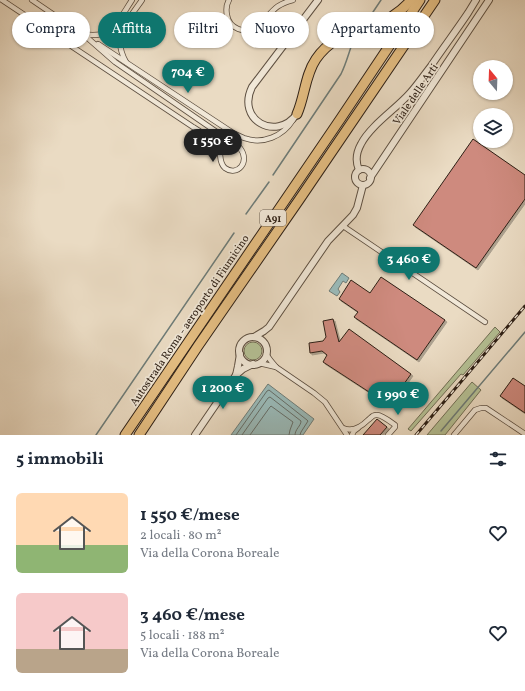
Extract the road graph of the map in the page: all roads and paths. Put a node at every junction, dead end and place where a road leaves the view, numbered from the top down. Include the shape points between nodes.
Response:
1 (2, 0) edge
2 (32, 0) edge
3 (132, 0) edge
4 (142, 0) edge
5 (229, 0) edge
6 (293, 0) edge
7 (318, 0) edge
8 (411, 0) edge
9 (420, 0) edge
10 (434, 0) edge
11 (476, 0) edge
12 (489, 0) edge
13 (20, 12) edge
14 (50, 12) edge
15 (90, 36) edge
16 (90, 39) edge
17 (90, 40) edge
18 (74, 48) edge
19 (127, 64) junction
20 (297, 114) junction
21 (359, 170) junction
22 (370, 178) junction
23 (362, 185) junction
24 (343, 226) junction
25 (485, 322) dead end
26 (269, 327) junction
27 (254, 337) junction
28 (265, 344) junction
29 (240, 354) junction
30 (266, 354) junction
31 (256, 364) junction
32 (276, 367) junction
33 (236, 375) junction
34 (359, 427) junction
35 (342, 428) junction
36 (525, 434) edge
37 (125, 435) edge
38 (139, 435) edge
39 (195, 435) edge
40 (347, 435) edge
41 (352, 435) edge
42 (388, 435) edge
43 (454, 435) edge

1 - 13 street
2 - 14 street
3 - 15 street via 108,32
4 - 19 street via 121,33 121,50
5 - 6 street via 226,10 228,19 234,26 249,31 258,28 283,2
7 - 20 street via 252,87 249,95 248,104 252,115 256,121 264,125 280,126
8 - 20 highway via 391,17 341,37 325,48 310,70
9 - 37 highway, Autostrada Roma - aeroporto di Fiumicino / A91
10 - 38 highway, Autostrada Roma - aeroporto di Fiumicino / A91
11 - 21 street via 414,89 364,139 356,156
12 - 22 street, Viale delle Arti
16 - 19 street
17 - 18 street via 114,62 240,148 244,157 242,165 236,170 225,168 218,147 212,141
19 - 20 street via 244,138 272,138 287,128
21 - 22 street via 368,172
21 - 23 street via 355,178
22 - 23 street, Viale delle Arti
23 - 24 street via 357,208
24 - 25 street
24 - 26 street via 325,246
26 - 27 street
26 - 28 street
27 - 28 street
27 - 29 street via 243,341
28 - 30 street
29 - 31 street via 245,362
29 - 33 street
30 - 31 street
30 - 32 street
31 - 32 street
31 - 33 street
32 - 35 street via 324,402
33 - 39 street
34 - 35 street via 347,430
34 - 41 street
34 - 42 street via 373,415 378,415 396,425
35 - 40 street
36 - 43 street via 483,408 475,410

